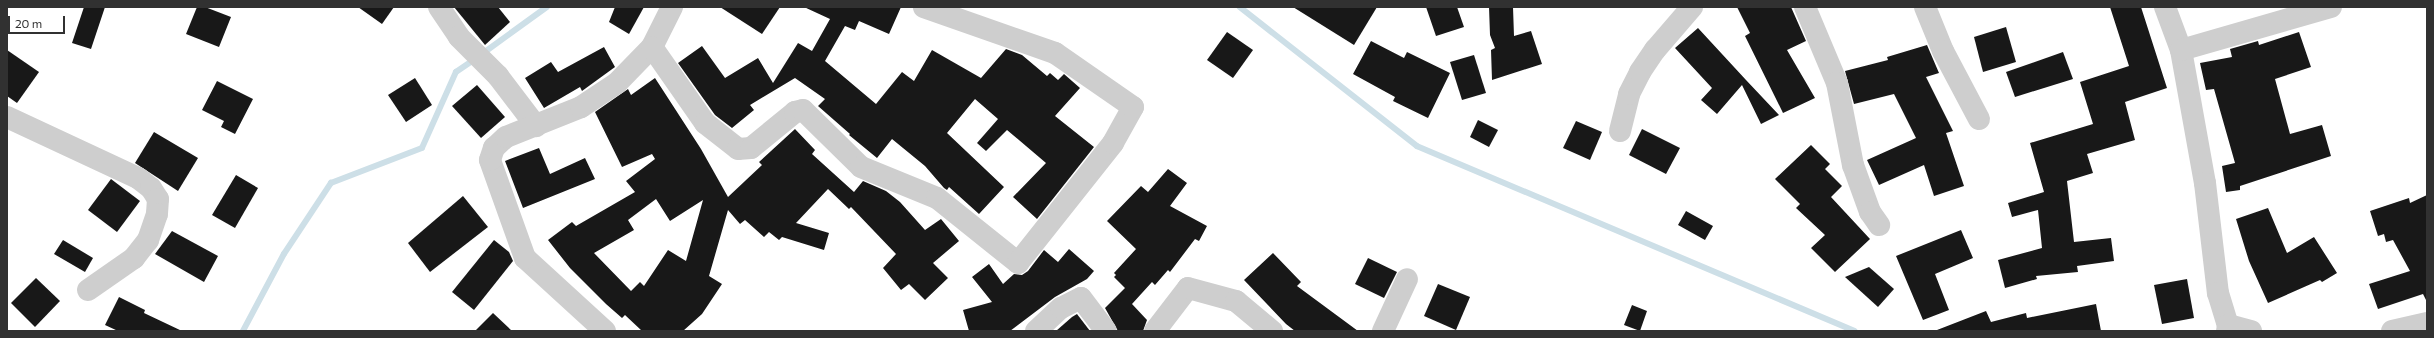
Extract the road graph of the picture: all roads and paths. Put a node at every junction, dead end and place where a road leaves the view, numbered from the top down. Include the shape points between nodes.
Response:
1 (439, 7) edge
2 (672, 7) edge
3 (924, 7) edge
4 (1692, 7) edge
5 (1805, 7) edge
6 (1925, 7) edge
7 (2165, 7) edge
8 (2331, 7) edge
9 (652, 48) junction
10 (2181, 50) junction
11 (7, 117) edge
12 (1979, 120) dead end
13 (536, 126) junction
14 (1620, 131) dead end
15 (1879, 225) dead end
16 (1407, 278) dead end
17 (88, 290) dead end
18 (2427, 323) edge
19 (2228, 328) edge
20 (605, 331) edge
21 (1036, 331) edge
22 (1106, 331) edge
23 (1155, 331) edge
24 (1272, 331) edge
25 (1383, 331) edge
26 (2251, 331) edge
27 (2392, 331) edge

1 - 13 street via 459,38 498,76
2 - 9 street
3 - 9 street via 1055,53 1133,107 1113,143 1018,263 937,198 861,167 803,110 795,112 751,148 738,149 705,123
4 - 14 street via 1655,50 1640,72 1629,94
5 - 15 street via 1837,83 1853,165 1870,212
6 - 12 street via 1943,51
7 - 10 street
8 - 10 street
9 - 13 street via 617,82 582,107
10 - 19 street via 2205,183 2218,293
11 - 17 street via 138,178 151,188 158,199 157,214 148,240 134,258
13 - 20 street via 506,137 494,148 490,160 501,195 525,258
16 - 25 street
18 - 27 street
19 - 26 street
21 - 22 street via 1061,308 1081,298
23 - 24 street via 1188,288 1236,301

